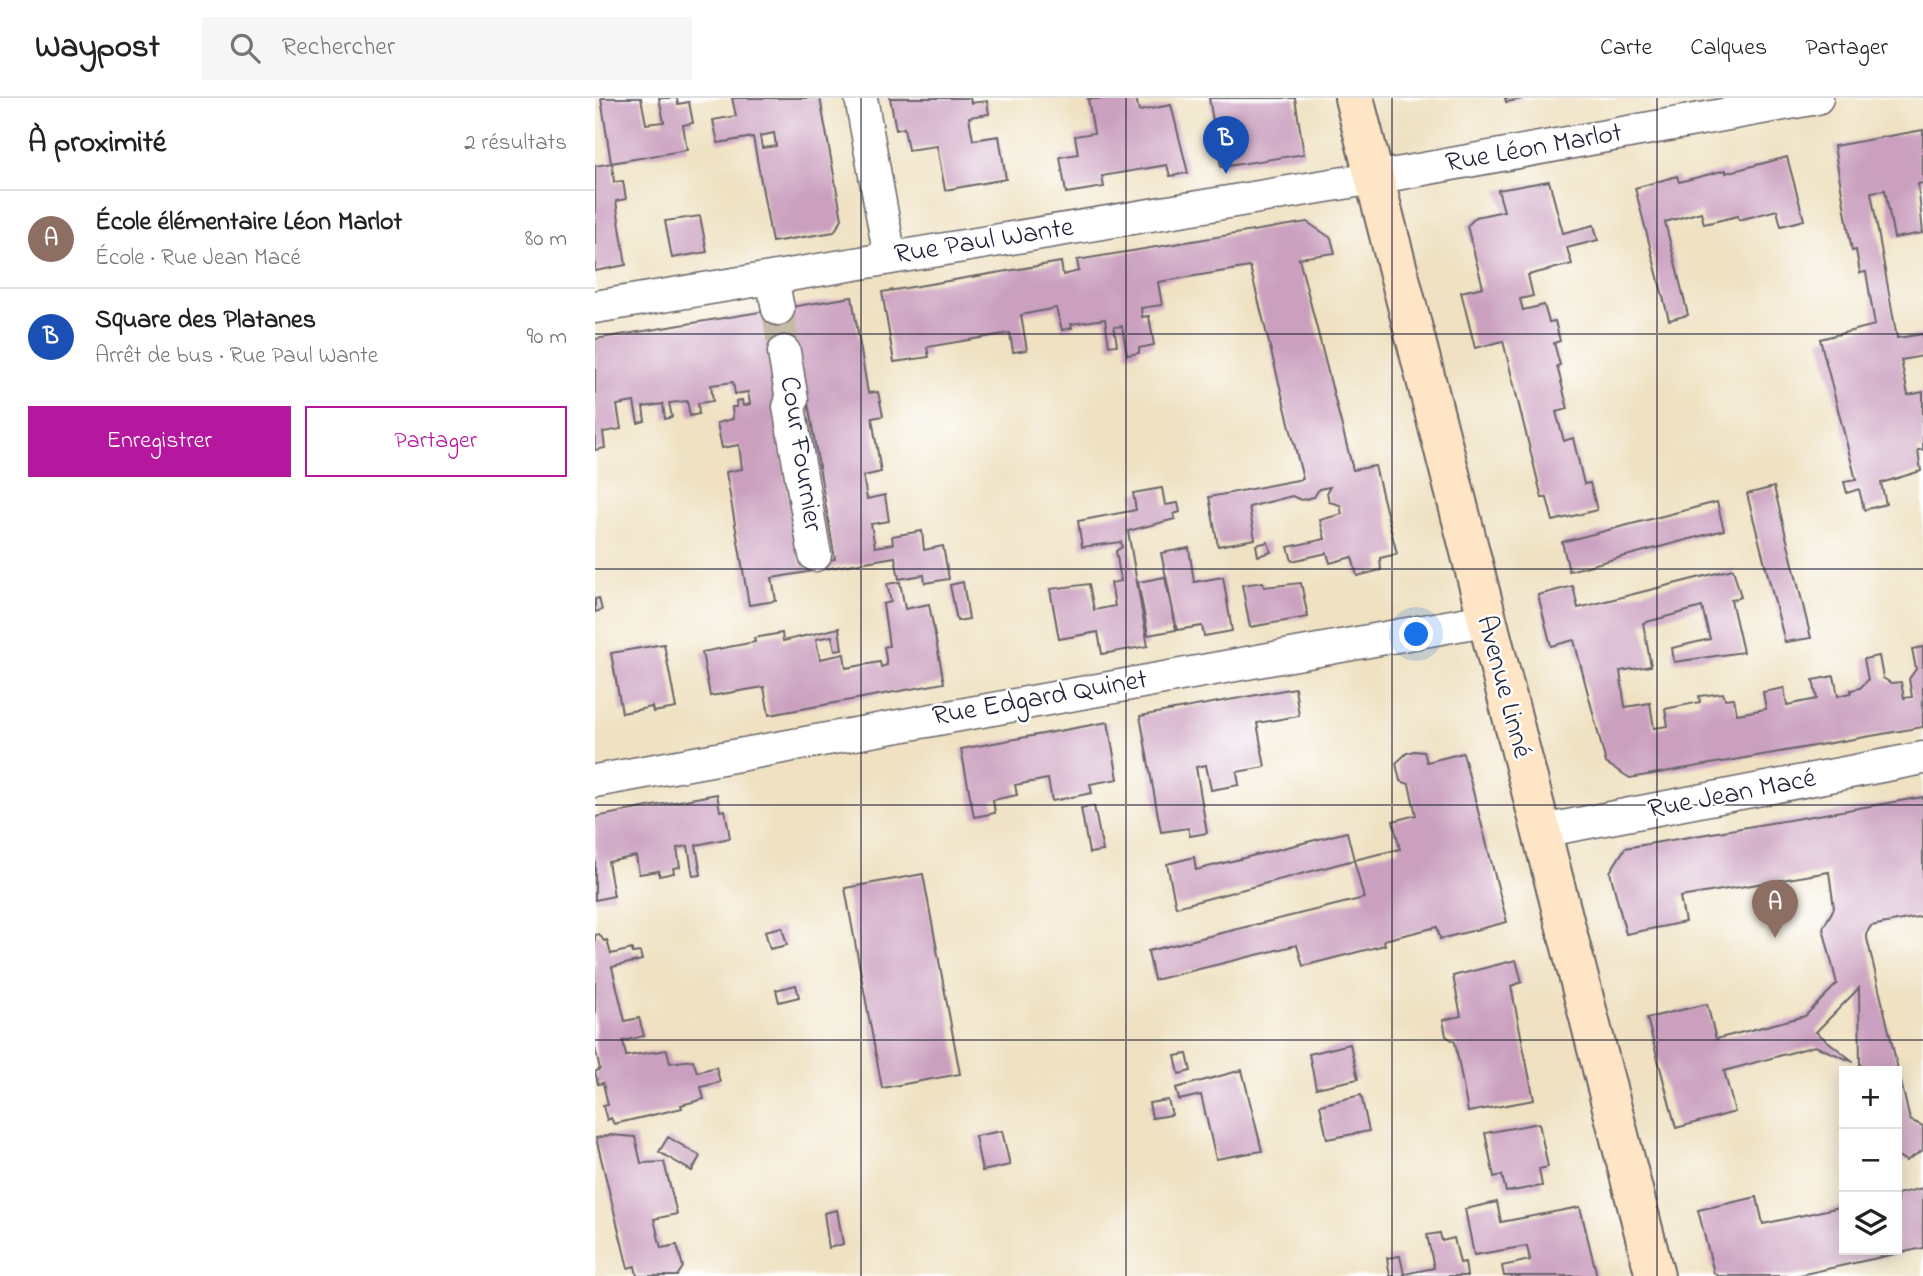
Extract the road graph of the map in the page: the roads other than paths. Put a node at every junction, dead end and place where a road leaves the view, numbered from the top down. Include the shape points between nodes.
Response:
1 (861, 98) edge
2 (1354, 98) edge
3 (1817, 98) edge
4 (1374, 178) junction
5 (890, 258) junction
6 (772, 278) junction
7 (595, 307) edge
8 (778, 309) tunnel mouth
9 (784, 352) tunnel mouth
10 (815, 555) dead end
11 (1485, 620) junction
12 (1923, 758) edge
13 (595, 781) edge
14 (1542, 831) junction
15 (1655, 1276) edge

1 - 5 street
2 - 4 street, Avenue Linné
3 - 4 street, Rue Léon Marlot
4 - 5 street, Rue Paul Wante
4 - 11 street, Avenue Linné
5 - 6 street, Rue Paul Wante
6 - 7 street, Rue Paul Wante
6 - 8 street
9 - 10 street, Cour Fournier
11 - 13 street, Rue Edgard Quinet
11 - 14 street, Avenue Linné
12 - 14 street, Rue Jean Macé
14 - 15 street, Avenue Linné

